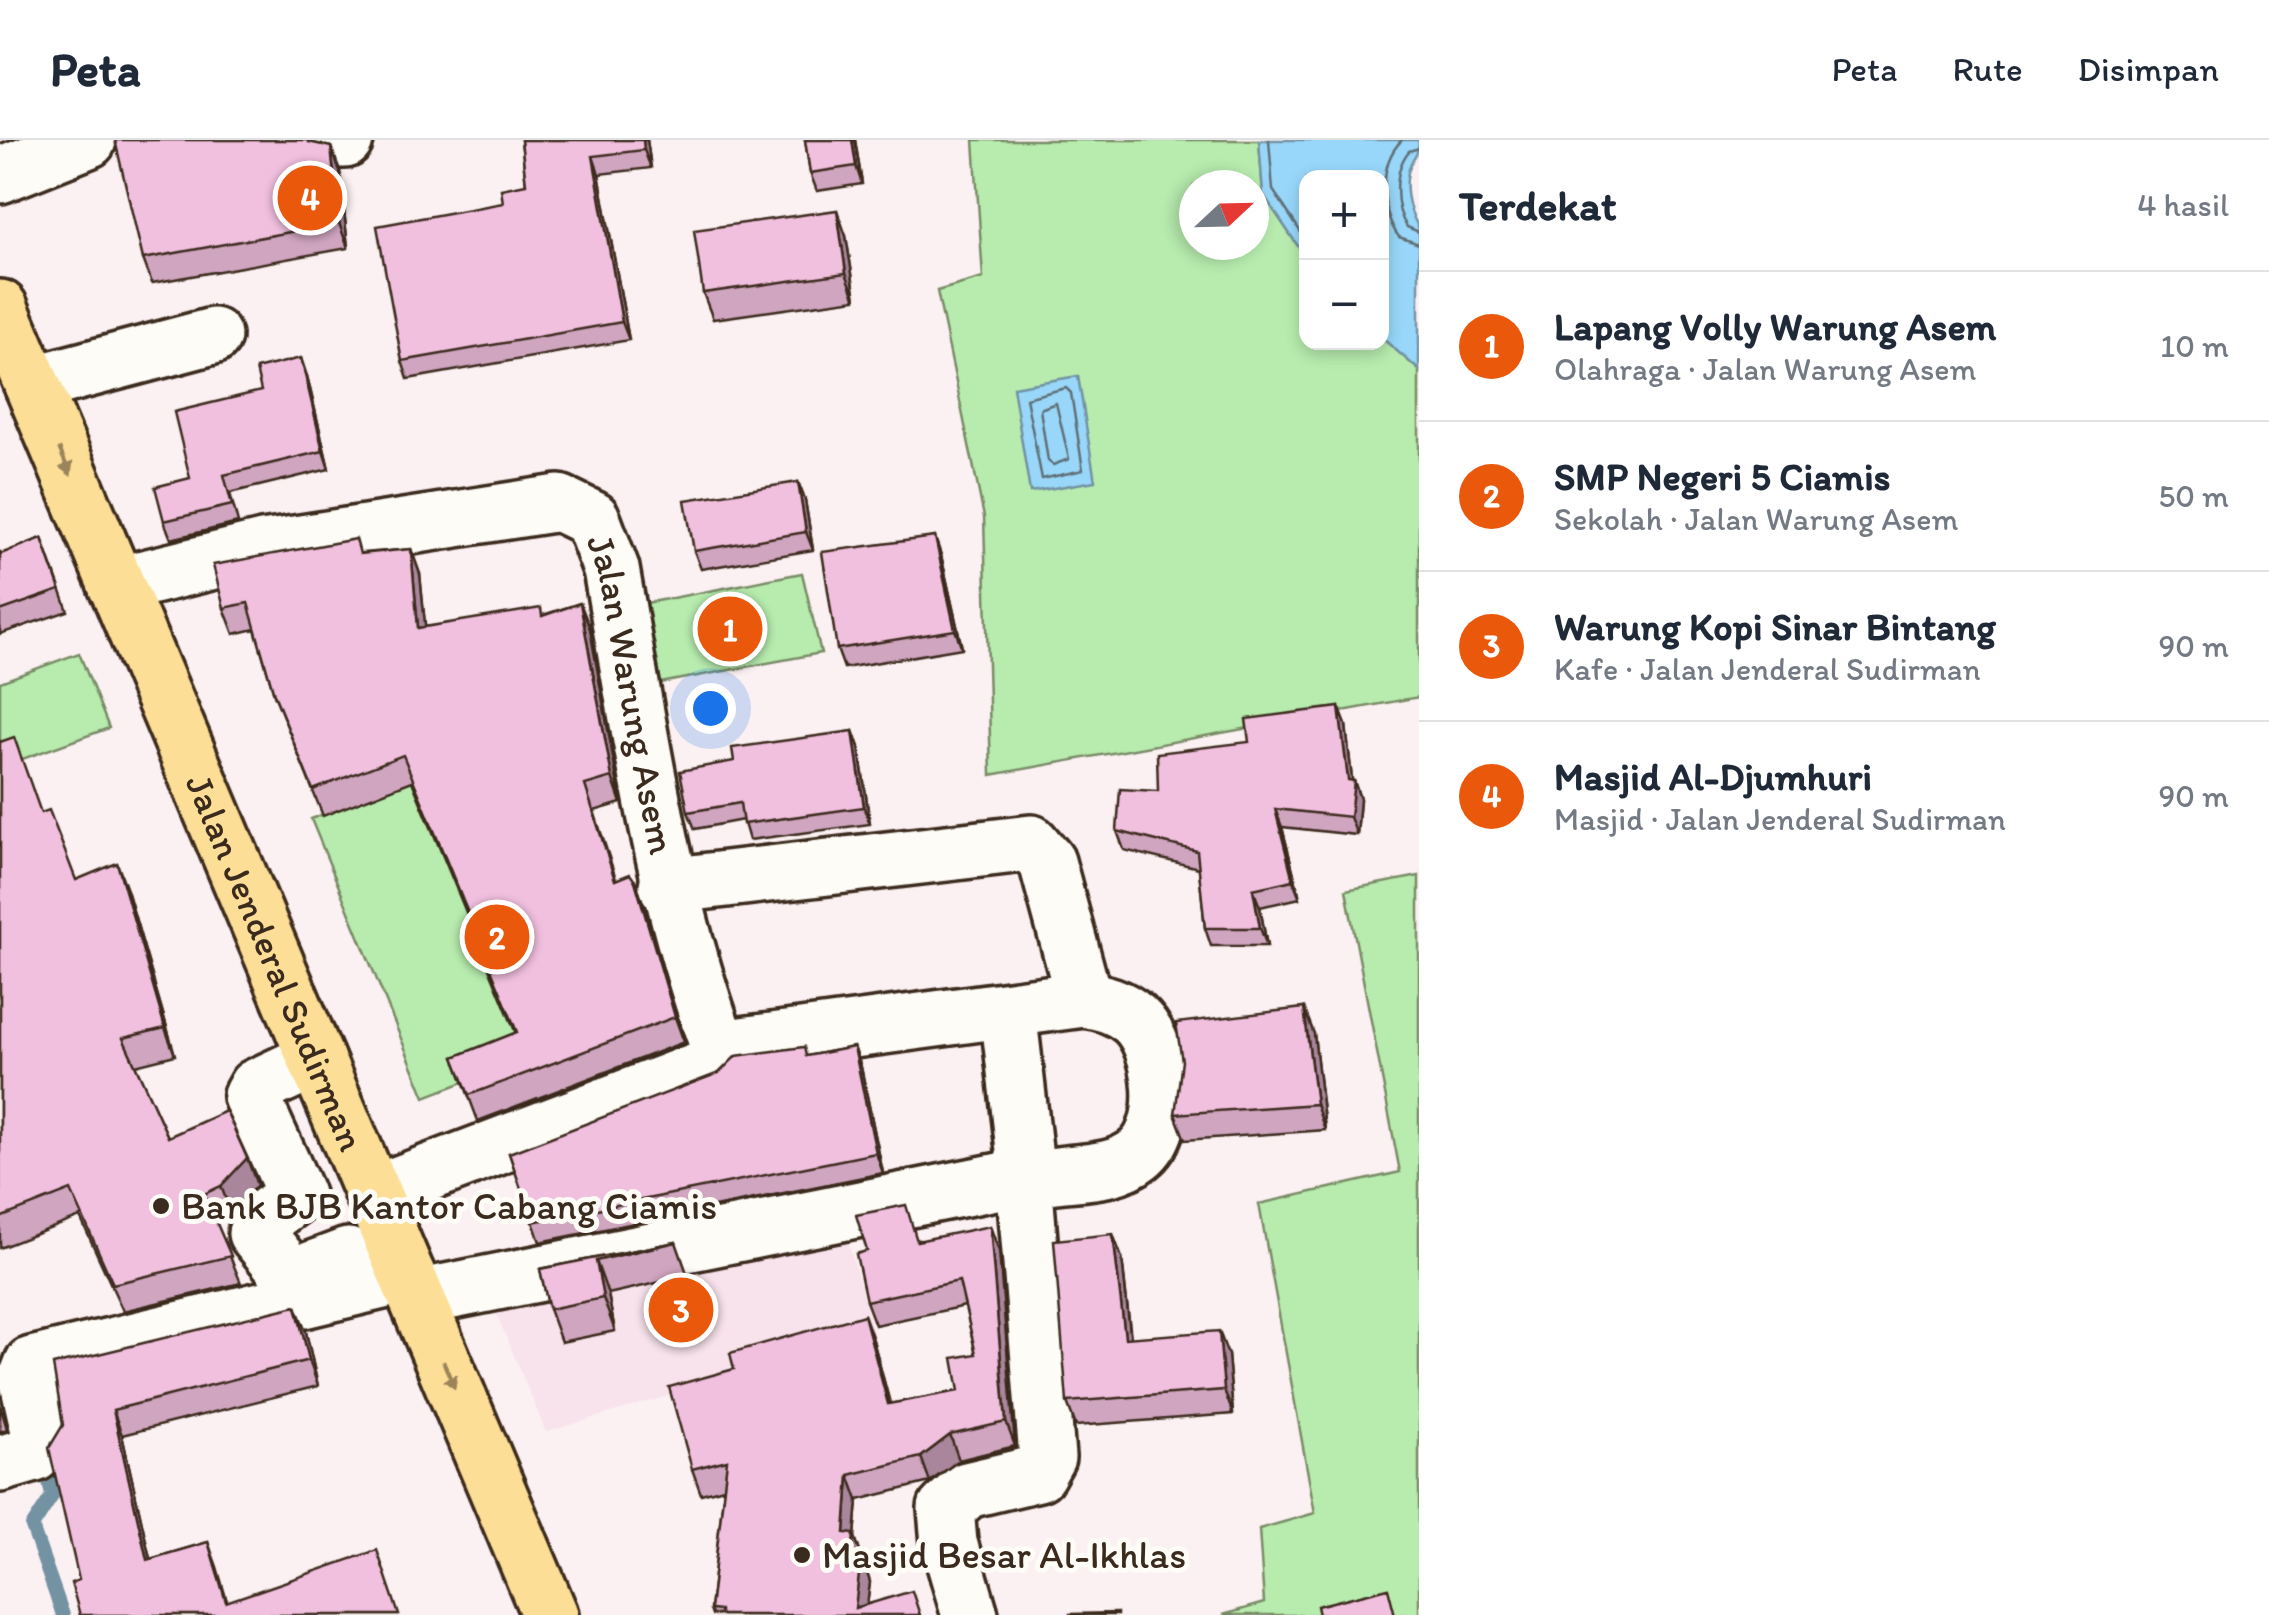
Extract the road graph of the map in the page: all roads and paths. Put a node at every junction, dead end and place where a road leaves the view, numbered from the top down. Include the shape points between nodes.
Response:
1 (88, 140) edge
2 (334, 140) edge
3 (344, 140) edge
4 (0, 175) edge
5 (0, 308) edge
6 (213, 336) dead end
7 (32, 384) junction
8 (116, 584) junction
9 (667, 886) junction
10 (1084, 999) junction
11 (1008, 1010) junction
12 (719, 1048) junction
13 (316, 1059) junction
14 (1028, 1184) junction
15 (397, 1252) junction
16 (0, 1464) edge
17 (550, 1615) edge
18 (970, 1615) edge

1 - 4 street
2 - 3 street
5 - 7 highway, Jalan Jenderal Sudirman
6 - 7 street
7 -> 8 highway, Jalan Jenderal Sudirman
8 - 9 street, Jalan Warung Asem via 263,549 560,503 592,519 611,569
8 - 13 highway, Jalan Jenderal Sudirman
9 - 10 street via 1031,842 1048,862
9 - 12 street, Jalan Warung Asem
10 - 11 street
10 - 14 street via 1112,1004 1148,1037 1157,1058 1158,1121 1142,1152 1128,1162
11 - 12 street
11 - 14 street
12 - 15 street via 716,1064
13 - 15 highway, Jalan Jenderal Sudirman
13 - 15 street via 251,1096 296,1195 262,1220 256,1233 292,1277
14 - 15 street via 1010,1179
14 - 18 street via 1024,1201 1047,1457 1038,1473 967,1490 950,1501 944,1519
15 - 16 street via 32,1365 27,1378 42,1444 34,1454
15 -> 17 highway, Jalan Jenderal Sudirman

